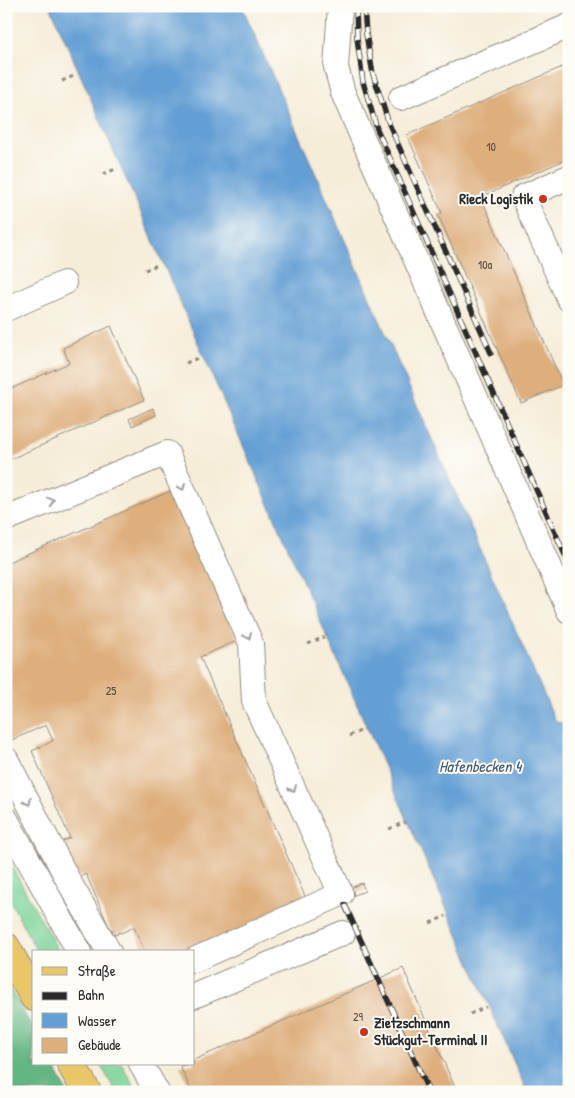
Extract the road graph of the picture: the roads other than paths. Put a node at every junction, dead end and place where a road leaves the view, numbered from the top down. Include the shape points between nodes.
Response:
1 (340, 6) edge
2 (569, 26) edge
3 (401, 98) dead end
4 (569, 177) edge
5 (64, 283) dead end
6 (569, 299) edge
7 (6, 309) edge
8 (6, 520) edge
9 (569, 611) edge
10 (6, 759) edge
11 (6, 819) edge
12 (343, 933) dead end
13 (6, 947) edge
14 (78, 950) edge
15 (108, 950) edge
16 (195, 960) edge
17 (32, 993) edge
18 (195, 996) edge
19 (72, 1066) edge
20 (146, 1066) edge
21 (87, 1092) edge
22 (157, 1092) edge

1 - 9 street via 336,67 343,93
2 - 3 street
4 - 6 street via 523,197
5 - 7 street
8 -> 16 street via 167,453 251,643 254,701 341,894
10 -> 15 street
11 - 14 street
12 - 18 street
13 - 17 main road
19 - 21 main road
20 - 22 street

